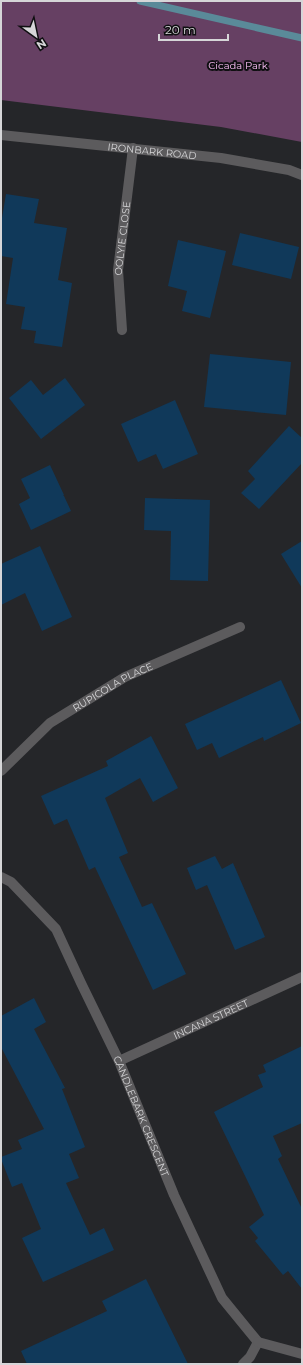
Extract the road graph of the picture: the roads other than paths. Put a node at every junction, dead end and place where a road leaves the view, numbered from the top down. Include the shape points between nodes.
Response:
1 (1, 135) edge
2 (134, 148) junction
3 (302, 175) edge
4 (122, 330) dead end
5 (240, 627) dead end
6 (1, 771) edge
7 (1, 877) edge
8 (302, 977) edge
9 (119, 1062) junction
10 (258, 1342) junction
11 (302, 1354) edge
12 (243, 1364) edge

1 - 2 street, IRONBARK ROAD
2 - 3 street, IRONBARK ROAD via 221,158 289,170
2 - 4 street, OOLYIE CLOSE via 118,270
5 - 6 street, RUPICOLA PLACE via 125,677 50,723
7 - 9 street, CANDLEBARK CRESCENT via 11,882 56,929
8 - 9 street, INCANA STREET
9 - 10 street, CANDLEBARK CRESCENT via 174,1195 222,1298
10 - 11 street
10 - 12 street

